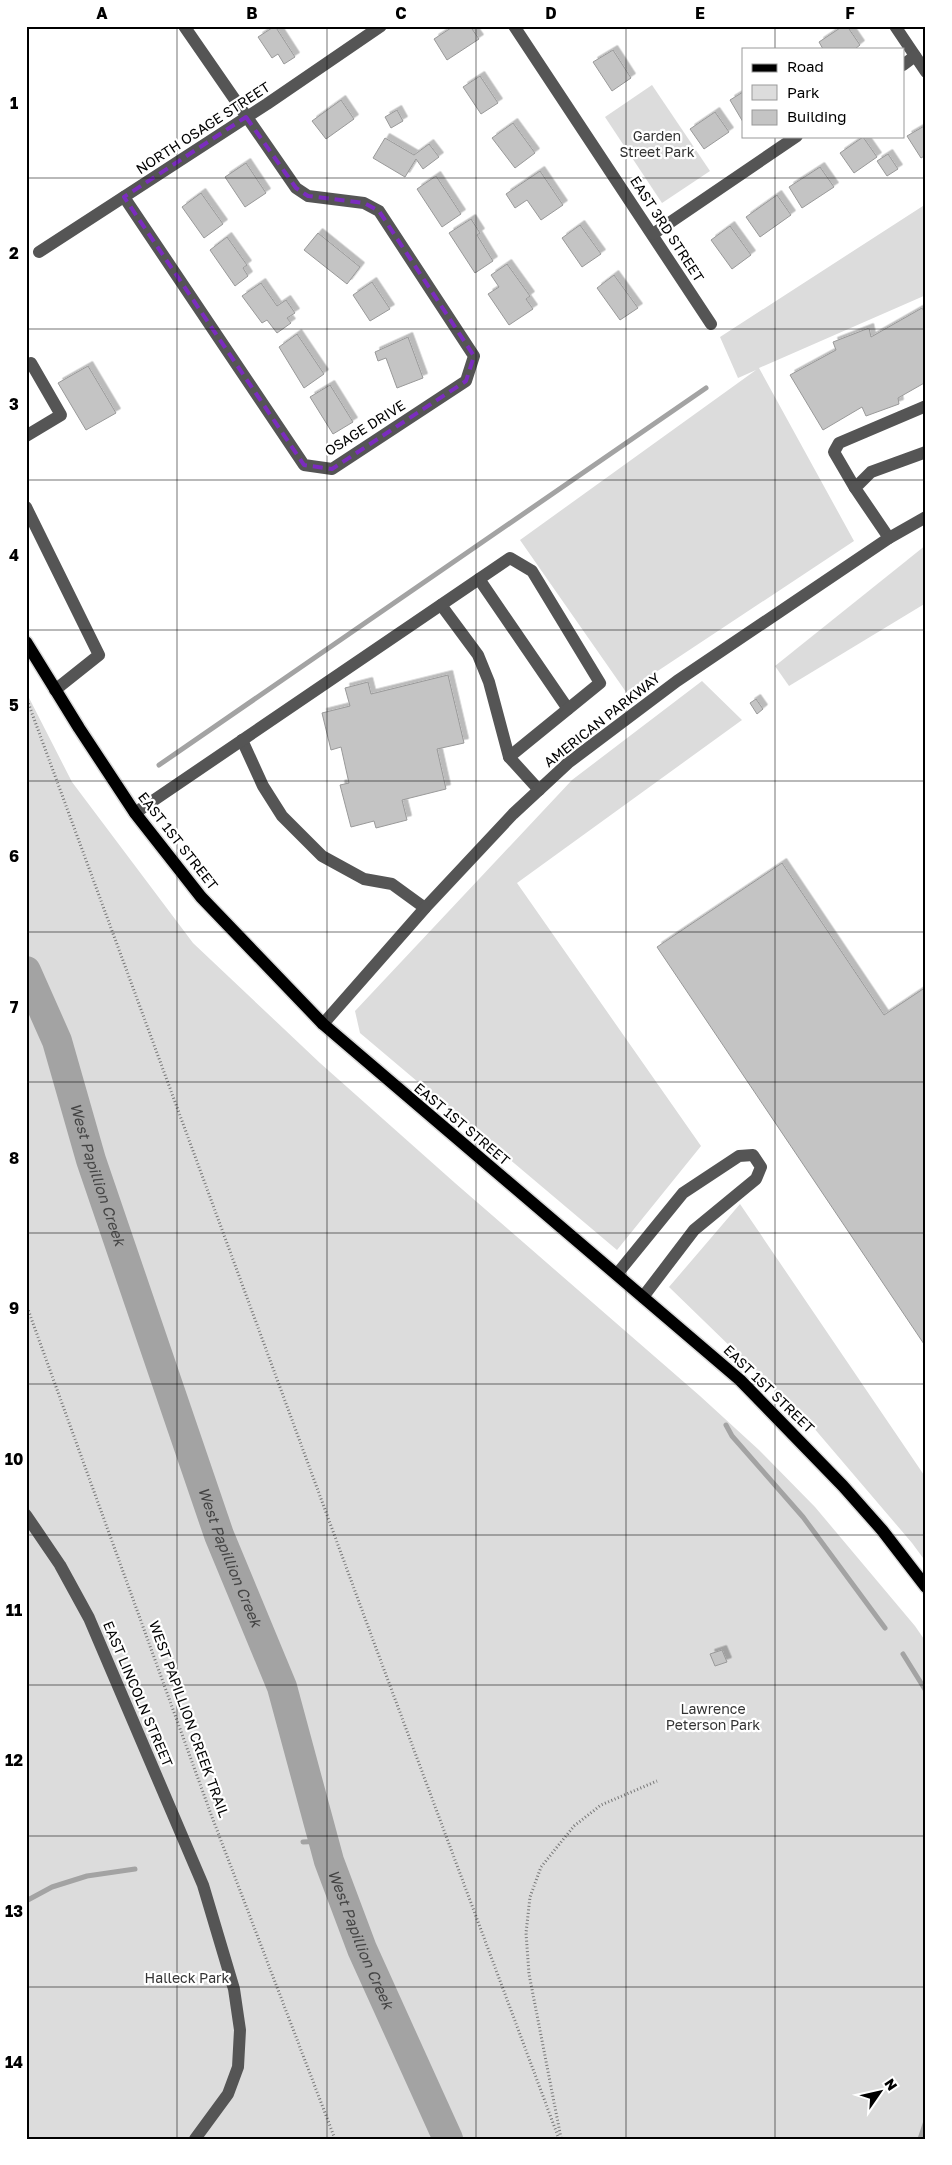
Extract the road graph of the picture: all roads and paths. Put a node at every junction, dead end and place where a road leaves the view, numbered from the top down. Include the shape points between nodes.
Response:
1 (184, 26) edge
2 (381, 26) edge
3 (514, 26) edge
4 (895, 26) edge
5 (915, 56) junction
6 (904, 63) edge
7 (926, 72) edge
8 (246, 117) junction
9 (794, 138) edge
10 (124, 197) junction
11 (652, 234) junction
12 (39, 252) dead end
13 (711, 324) dead end
14 (31, 363) dead end
15 (926, 406) edge
16 (26, 436) edge
17 (926, 452) edge
18 (855, 488) junction
19 (26, 507) edge
20 (926, 517) edge
21 (889, 538) junction
22 (479, 579) junction
23 (441, 605) junction
24 (26, 642) edge
25 (55, 690) junction
26 (26, 697) edge
27 (568, 709) junction
28 (242, 740) junction
29 (509, 757) junction
30 (539, 790) junction
31 (136, 813) junction
32 (425, 908) junction
33 (323, 1024) junction
34 (616, 1274) junction
35 (643, 1297) junction
36 (26, 1304) edge
37 (26, 1515) edge
38 (926, 1587) edge
39 (656, 1782) dead end
40 (195, 2139) edge
41 (335, 2139) edge
42 (560, 2139) edge

1 - 8 street
2 - 8 street, NORTH OSAGE STREET
3 - 11 street, EAST 3RD STREET
4 - 5 street
5 - 6 street
5 - 7 street
8 - 10 street, NORTH OSAGE STREET
8 - 10 street, OSAGE DRIVE via 295,186 308,196 364,203 378,211 474,356 466,381 332,468 304,465
9 - 11 street
10 - 12 street, NORTH OSAGE STREET
11 - 13 street, EAST 3RD STREET
14 - 16 street via 61,415
15 - 18 street via 839,443 834,452
17 - 18 street via 871,472
18 - 21 street
19 - 25 street via 99,655
20 - 21 street, AMERICAN PARKWAY
21 - 30 street, AMERICAN PARKWAY via 677,681 568,763
22 - 23 street
22 - 27 street
22 - 27 street via 510,558 532,571 600,682
23 - 28 street
23 - 29 street via 478,655 489,682
24 - 25 main road, EAST 1ST STREET
25 - 31 main road, EAST 1ST STREET
26 - 42 path
27 - 29 street
28 - 31 street
28 - 32 street via 263,786 282,816 322,856 364,879 392,884
29 - 30 street
30 - 32 street, AMERICAN PARKWAY
31 - 33 main road, EAST 1ST STREET via 201,897
32 - 33 street, AMERICAN PARKWAY
33 - 34 main road, EAST 1ST STREET
34 - 35 main road, EAST 1ST STREET
34 - 35 street via 683,1193 739,1156 753,1155 761,1167 756,1179 694,1230
35 - 38 main road, EAST 1ST STREET via 740,1380 800,1439 882,1530
36 - 41 path, WEST PAPILLION CREEK TRAIL via 215,1826
37 - 40 street, EAST LINCOLN STREET via 60,1565 89,1618 205,1894 234,1990 240,2030 238,2067 228,2094
39 - 42 path via 601,1806 574,1826 541,1868 530,1897 526,1933 528,1974

